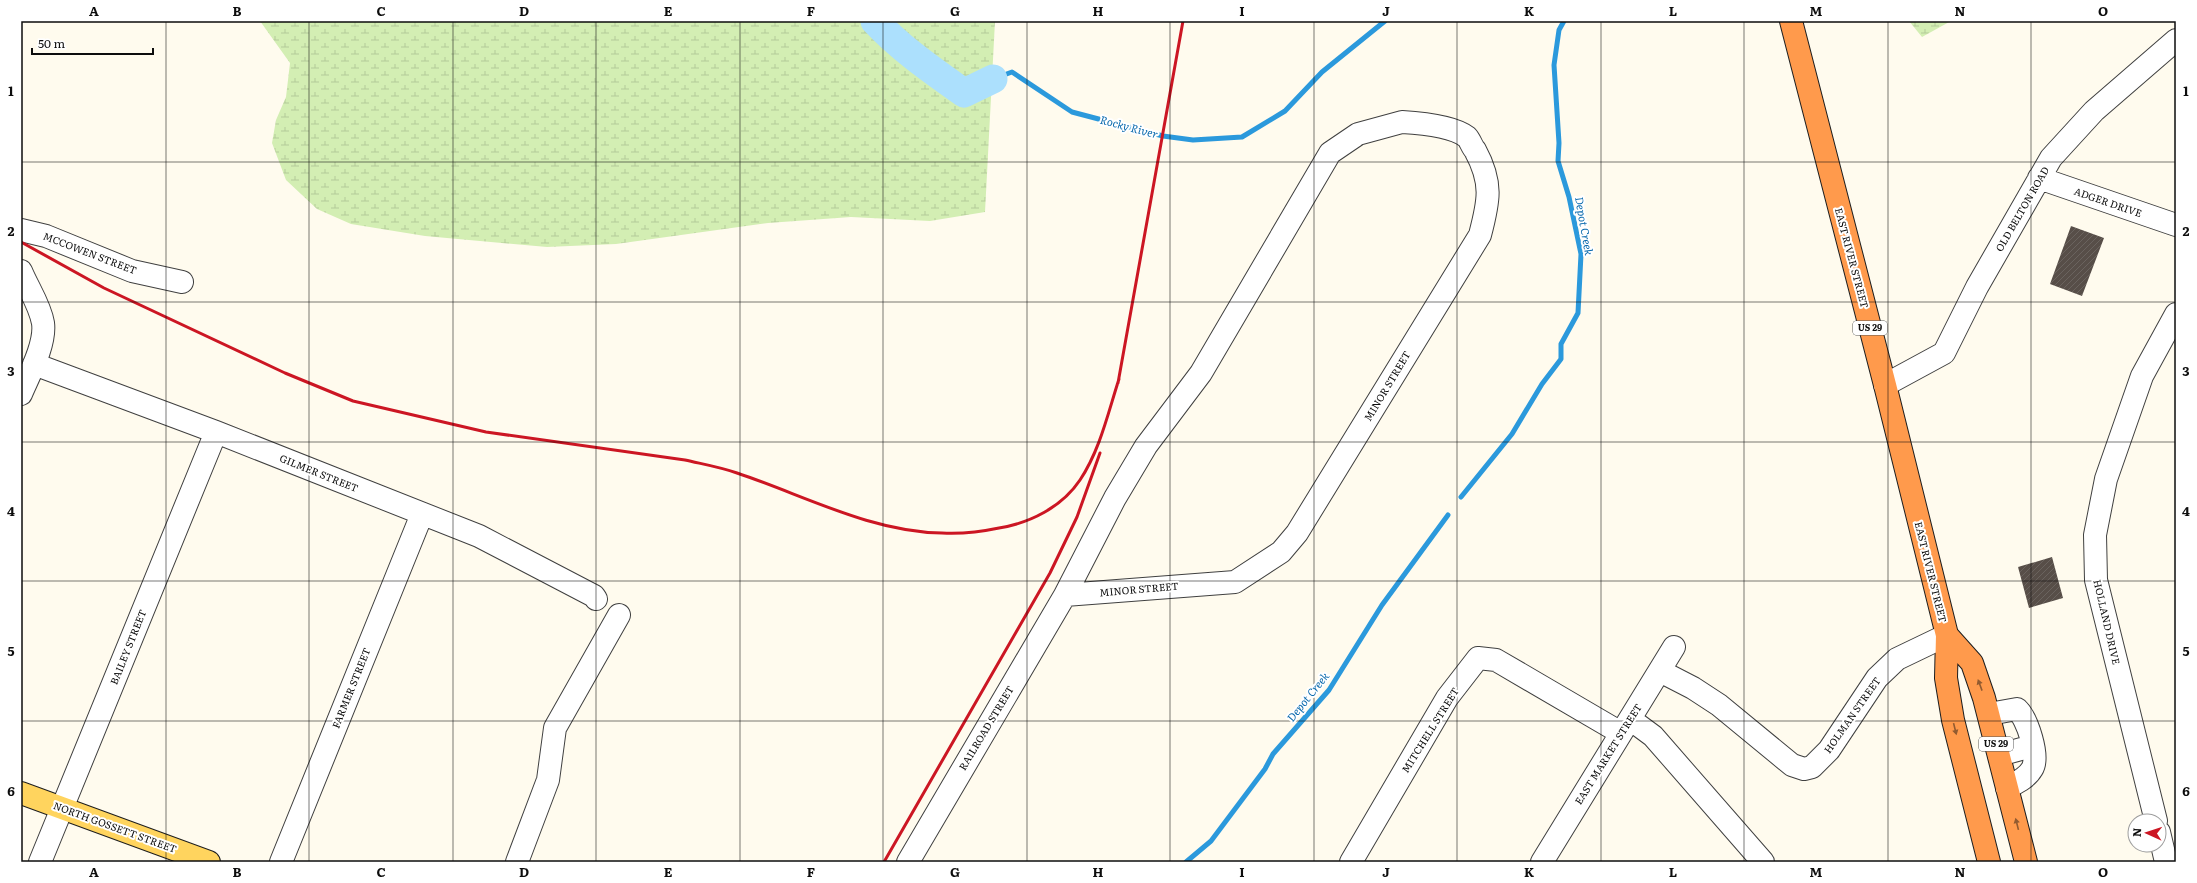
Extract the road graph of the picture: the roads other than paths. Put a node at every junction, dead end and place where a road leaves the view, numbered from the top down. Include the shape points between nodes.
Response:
1 (1790, 21) edge
2 (2176, 40) edge
3 (2039, 178) junction
4 (2176, 225) edge
5 (21, 231) edge
6 (21, 271) edge
7 (182, 282) dead end
8 (2176, 314) edge
9 (34, 364) junction
10 (1885, 385) junction
11 (21, 394) edge
12 (216, 432) junction
13 (422, 514) junction
14 (1065, 595) junction
15 (596, 599) dead end
16 (619, 615) dead end
17 (1947, 635) junction
18 (1674, 647) dead end
19 (1660, 671) junction
20 (1989, 714) junction
21 (1625, 726) junction
22 (2032, 746) junction
23 (1999, 756) junction
24 (2007, 788) junction
25 (21, 793) edge
26 (62, 808) junction
27 (2154, 813) edge
28 (40, 862) edge
29 (209, 862) edge
30 (281, 862) edge
31 (517, 862) edge
32 (908, 862) edge
33 (1351, 862) edge
34 (1542, 862) edge
35 (1763, 862) edge
36 (1989, 862) edge
37 (2026, 862) edge

1 - 10 highway, EAST RIVER STREET / US 29
2 - 3 street, OLD BELTON ROAD via 2094,111 2051,158
3 - 4 street, ADGER DRIVE
3 - 10 street, OLD BELTON ROAD via 1977,287 1944,353
5 - 7 street, MCCOWEN STREET via 46,236 132,271
6 - 9 street via 43,323 43,335
8 - 27 street, HOLLAND DRIVE via 2142,376 2106,479 2095,535 2096,580
9 - 11 street
9 - 12 street, GILMER STREET
10 - 17 highway, EAST RIVER STREET / US 29
12 - 13 street, GILMER STREET
12 - 26 street, BAILEY STREET
13 - 15 street, GILMER STREET via 479,536
13 - 30 street, FARMER STREET
14 - 14 street, MINOR STREET via 1236,582 1281,552 1297,533 1480,235 1489,203 1485,168 1467,137 1422,123 1402,122 1358,134 1330,153 1201,373 1146,446 1115,498
14 - 32 street, RAILROAD STREET
16 - 31 street via 555,728 548,780
17 - 19 street, HOLMAN STREET via 1897,659 1877,678 1829,750 1812,767 1804,769 1792,765 1693,688
20 -> 17 highway, EAST RIVER STREET / US 29 via 1972,663
17 -> 36 highway, EAST RIVER STREET / US 29 via 1946,678 1953,720
18 - 19 street, EAST MARKET STREET
19 - 21 street, EAST MARKET STREET
20 - 22 street via 2017,709 2024,715
20 - 23 highway, EAST RIVER STREET / US 29
21 - 33 street, MITCHELL STREET via 1496,660 1478,658 1447,698
21 - 34 street, EAST MARKET STREET
21 - 35 street via 1653,736
22 - 23 street
22 - 24 street via 2036,758 2033,769
23 - 24 highway, EAST RIVER STREET / US 29
37 -> 24 highway, EAST RIVER STREET / US 29
25 - 26 main road, NORTH GOSSETT STREET
26 - 28 street, BAILEY STREET
26 - 29 main road, NORTH GOSSETT STREET

